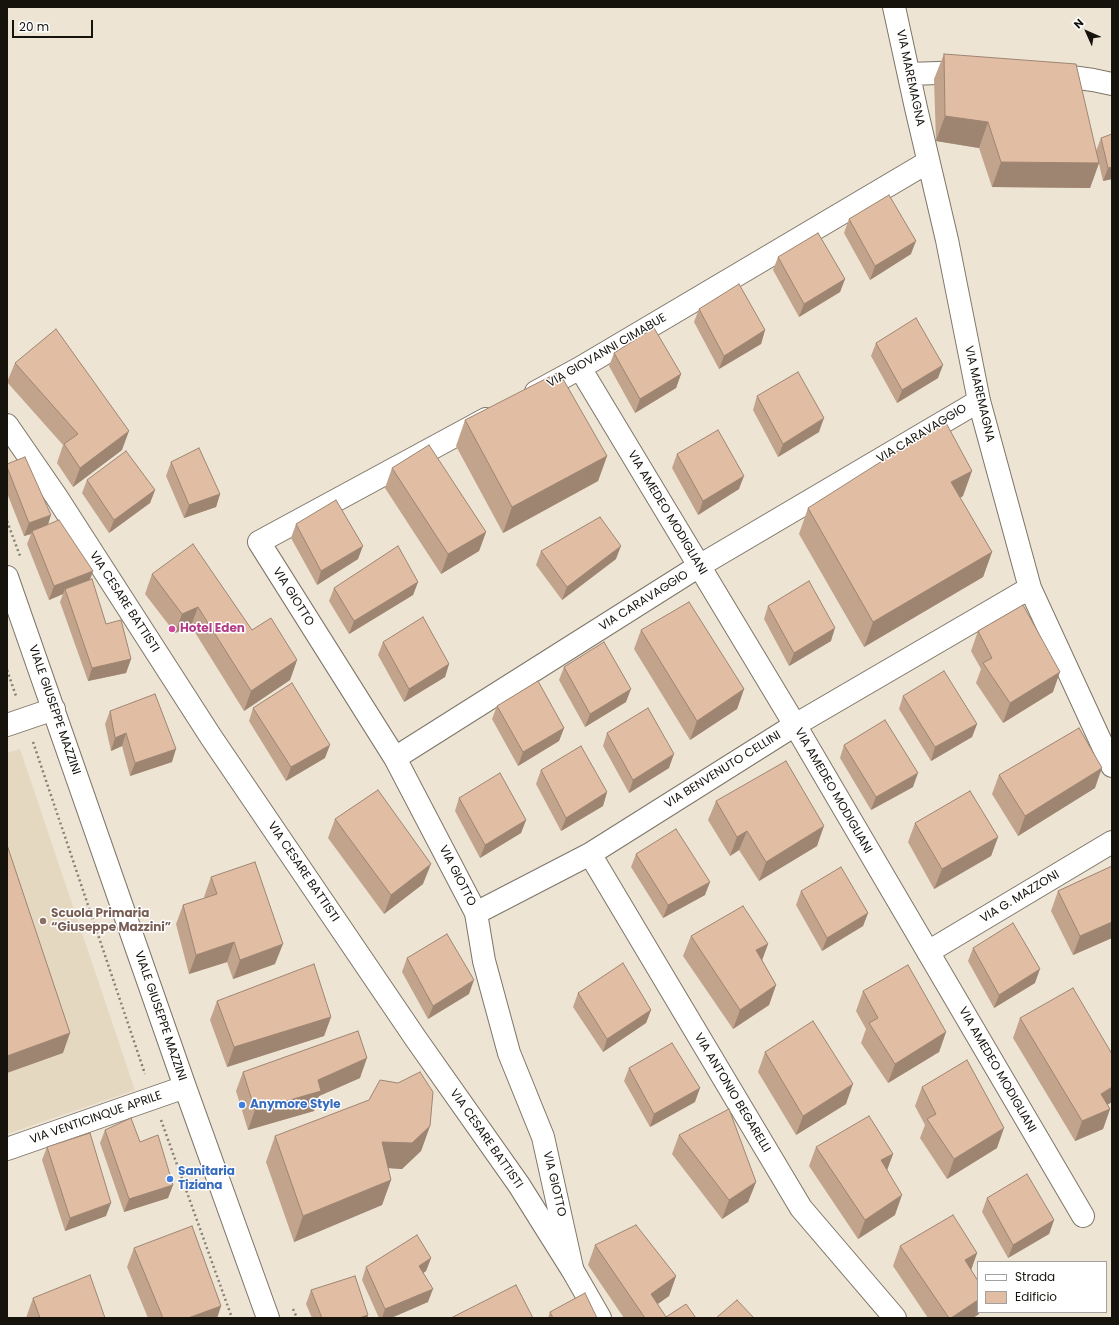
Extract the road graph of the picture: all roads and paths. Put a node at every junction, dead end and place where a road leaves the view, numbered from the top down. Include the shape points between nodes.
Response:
1 (894, 7) edge
2 (987, 73) edge
3 (908, 74) junction
4 (1033, 74) edge
5 (1112, 84) edge
6 (928, 162) junction
7 (580, 368) junction
8 (979, 401) junction
9 (7, 425) edge
10 (258, 542) joint
11 (699, 566) junction
12 (7, 576) edge
13 (1030, 588) junction
14 (7, 670) edge
15 (54, 709) junction
16 (16, 722) edge
17 (795, 725) junction
18 (395, 758) junction
19 (1112, 766) edge
20 (1112, 842) edge
21 (590, 854) junction
22 (476, 913) junction
23 (928, 952) junction
24 (185, 1087) junction
25 (153, 1098) junction
26 (7, 1149) edge
27 (1083, 1216) dead end
28 (573, 1271) junction
29 (232, 1318) edge
30 (268, 1318) edge
31 (600, 1318) edge
32 (895, 1318) edge

1 - 3 street, VIA MAREMAGNA
2 - 3 street
3 - 6 street, VIA MAREMAGNA
4 - 5 street via 1055,74
6 - 7 street, VIA GIOVANNI CIMABUE
6 - 8 street, VIA MAREMAGNA via 947,240
7 - 10 street, VIA GIOVANNI CIMABUE
7 - 11 street, VIA AMEDEO MODIGLIANI
8 - 11 street, VIA CARAVAGGIO
8 - 13 street, VIA MAREMAGNA
9 - 28 street, VIA CESARE BATTISTI via 60,502 211,737 416,1039 519,1185
10 - 18 street, VIA GIOTTO
11 - 17 street, VIA AMEDEO MODIGLIANI
11 - 18 street, VIA CARAVAGGIO
12 - 15 street, VIALE GIUSEPPE MAZZINI
13 - 17 street, VIA BENVENUTO CELLINI
13 - 19 street, VIA MAREMAGNA
14 - 16 path
15 - 16 street
15 - 24 street, VIALE GIUSEPPE MAZZINI
16 - 25 path
17 - 21 street, VIA BENVENUTO CELLINI
17 - 23 street, VIA AMEDEO MODIGLIANI
18 - 22 street, VIA GIOTTO
20 - 23 street, VIA G. MAZZONI
21 - 22 street, VIA BENVENUTO CELLINI
21 - 32 street, VIA ANTONIO BEGARELLI via 801,1208
22 - 28 street, VIA GIOTTO via 484,961 509,1053 543,1137
23 - 27 street, VIA AMEDEO MODIGLIANI
24 - 25 street, VIA VENTICINQUE APRILE
24 - 30 street, VIALE GIUSEPPE MAZZINI
25 - 26 street, VIA VENTICINQUE APRILE
25 - 29 path
28 - 31 street, VIA CESARE BATTISTI

